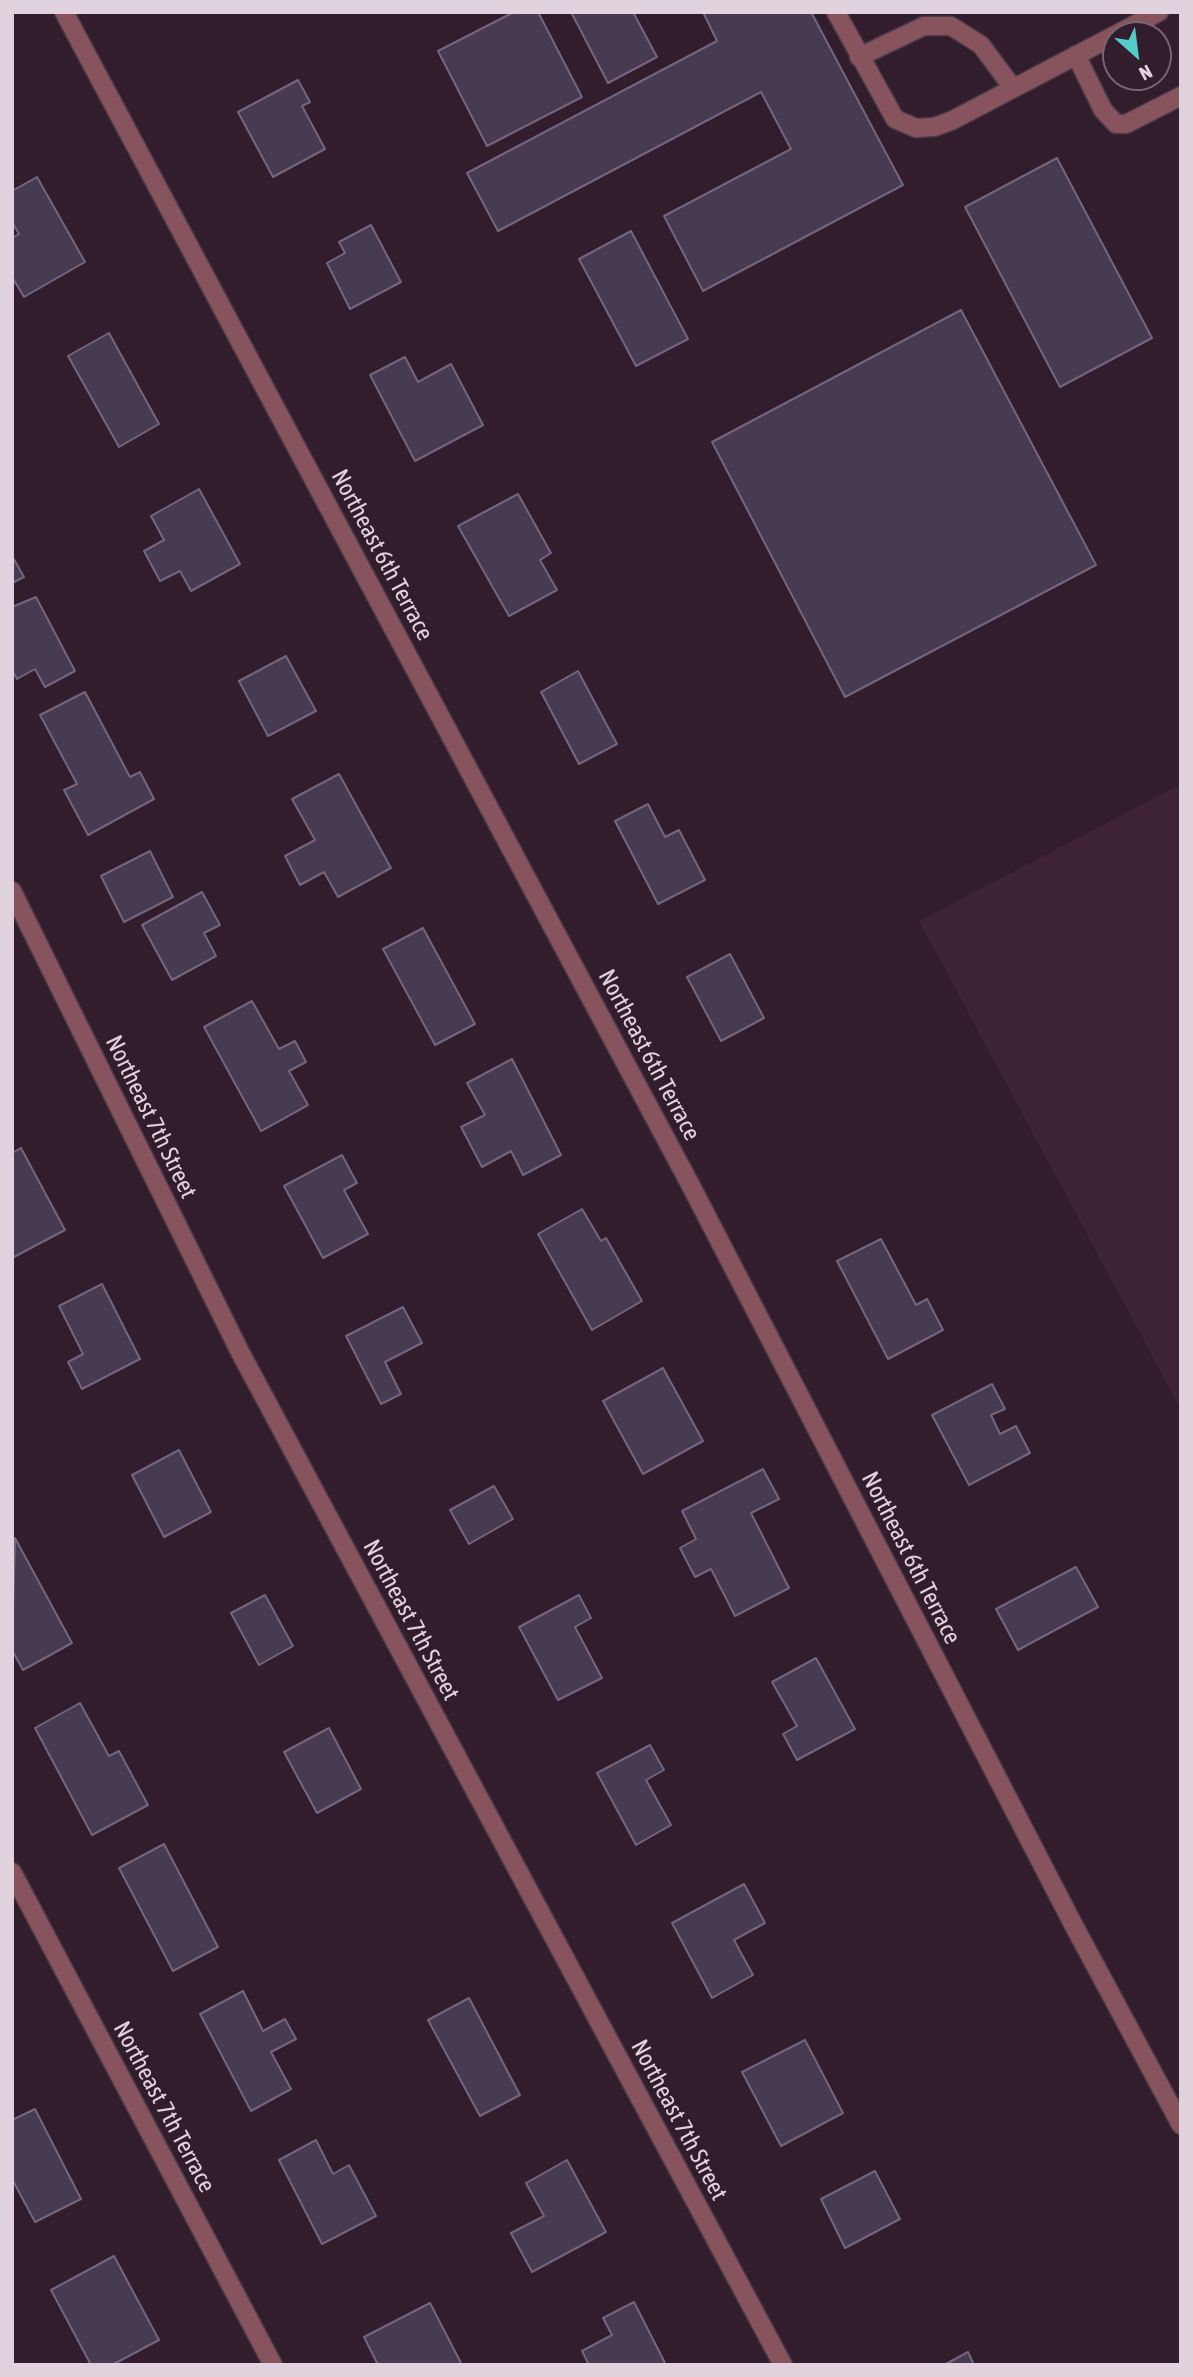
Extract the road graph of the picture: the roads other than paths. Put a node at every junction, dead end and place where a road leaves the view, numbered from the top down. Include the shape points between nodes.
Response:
1 (64, 12) edge
2 (835, 12) edge
3 (1159, 12) edge
4 (1076, 55) junction
5 (859, 57) junction
6 (1013, 88) junction
7 (1181, 96) edge
8 (12, 891) edge
9 (12, 1872) edge
10 (1181, 2125) edge
11 (273, 2365) edge
12 (783, 2365) edge

1 - 10 street, Northeast 6th Terrace via 690,1184
2 - 5 street
3 - 4 street
4 - 6 street
4 - 7 street via 1103,110 1116,124 1126,124
5 - 6 street via 924,26 951,26 981,45
5 - 6 street via 895,118 906,126 934,127
8 - 12 street, Northeast 7th Street via 240,1352
9 - 11 street, Northeast 7th Terrace

